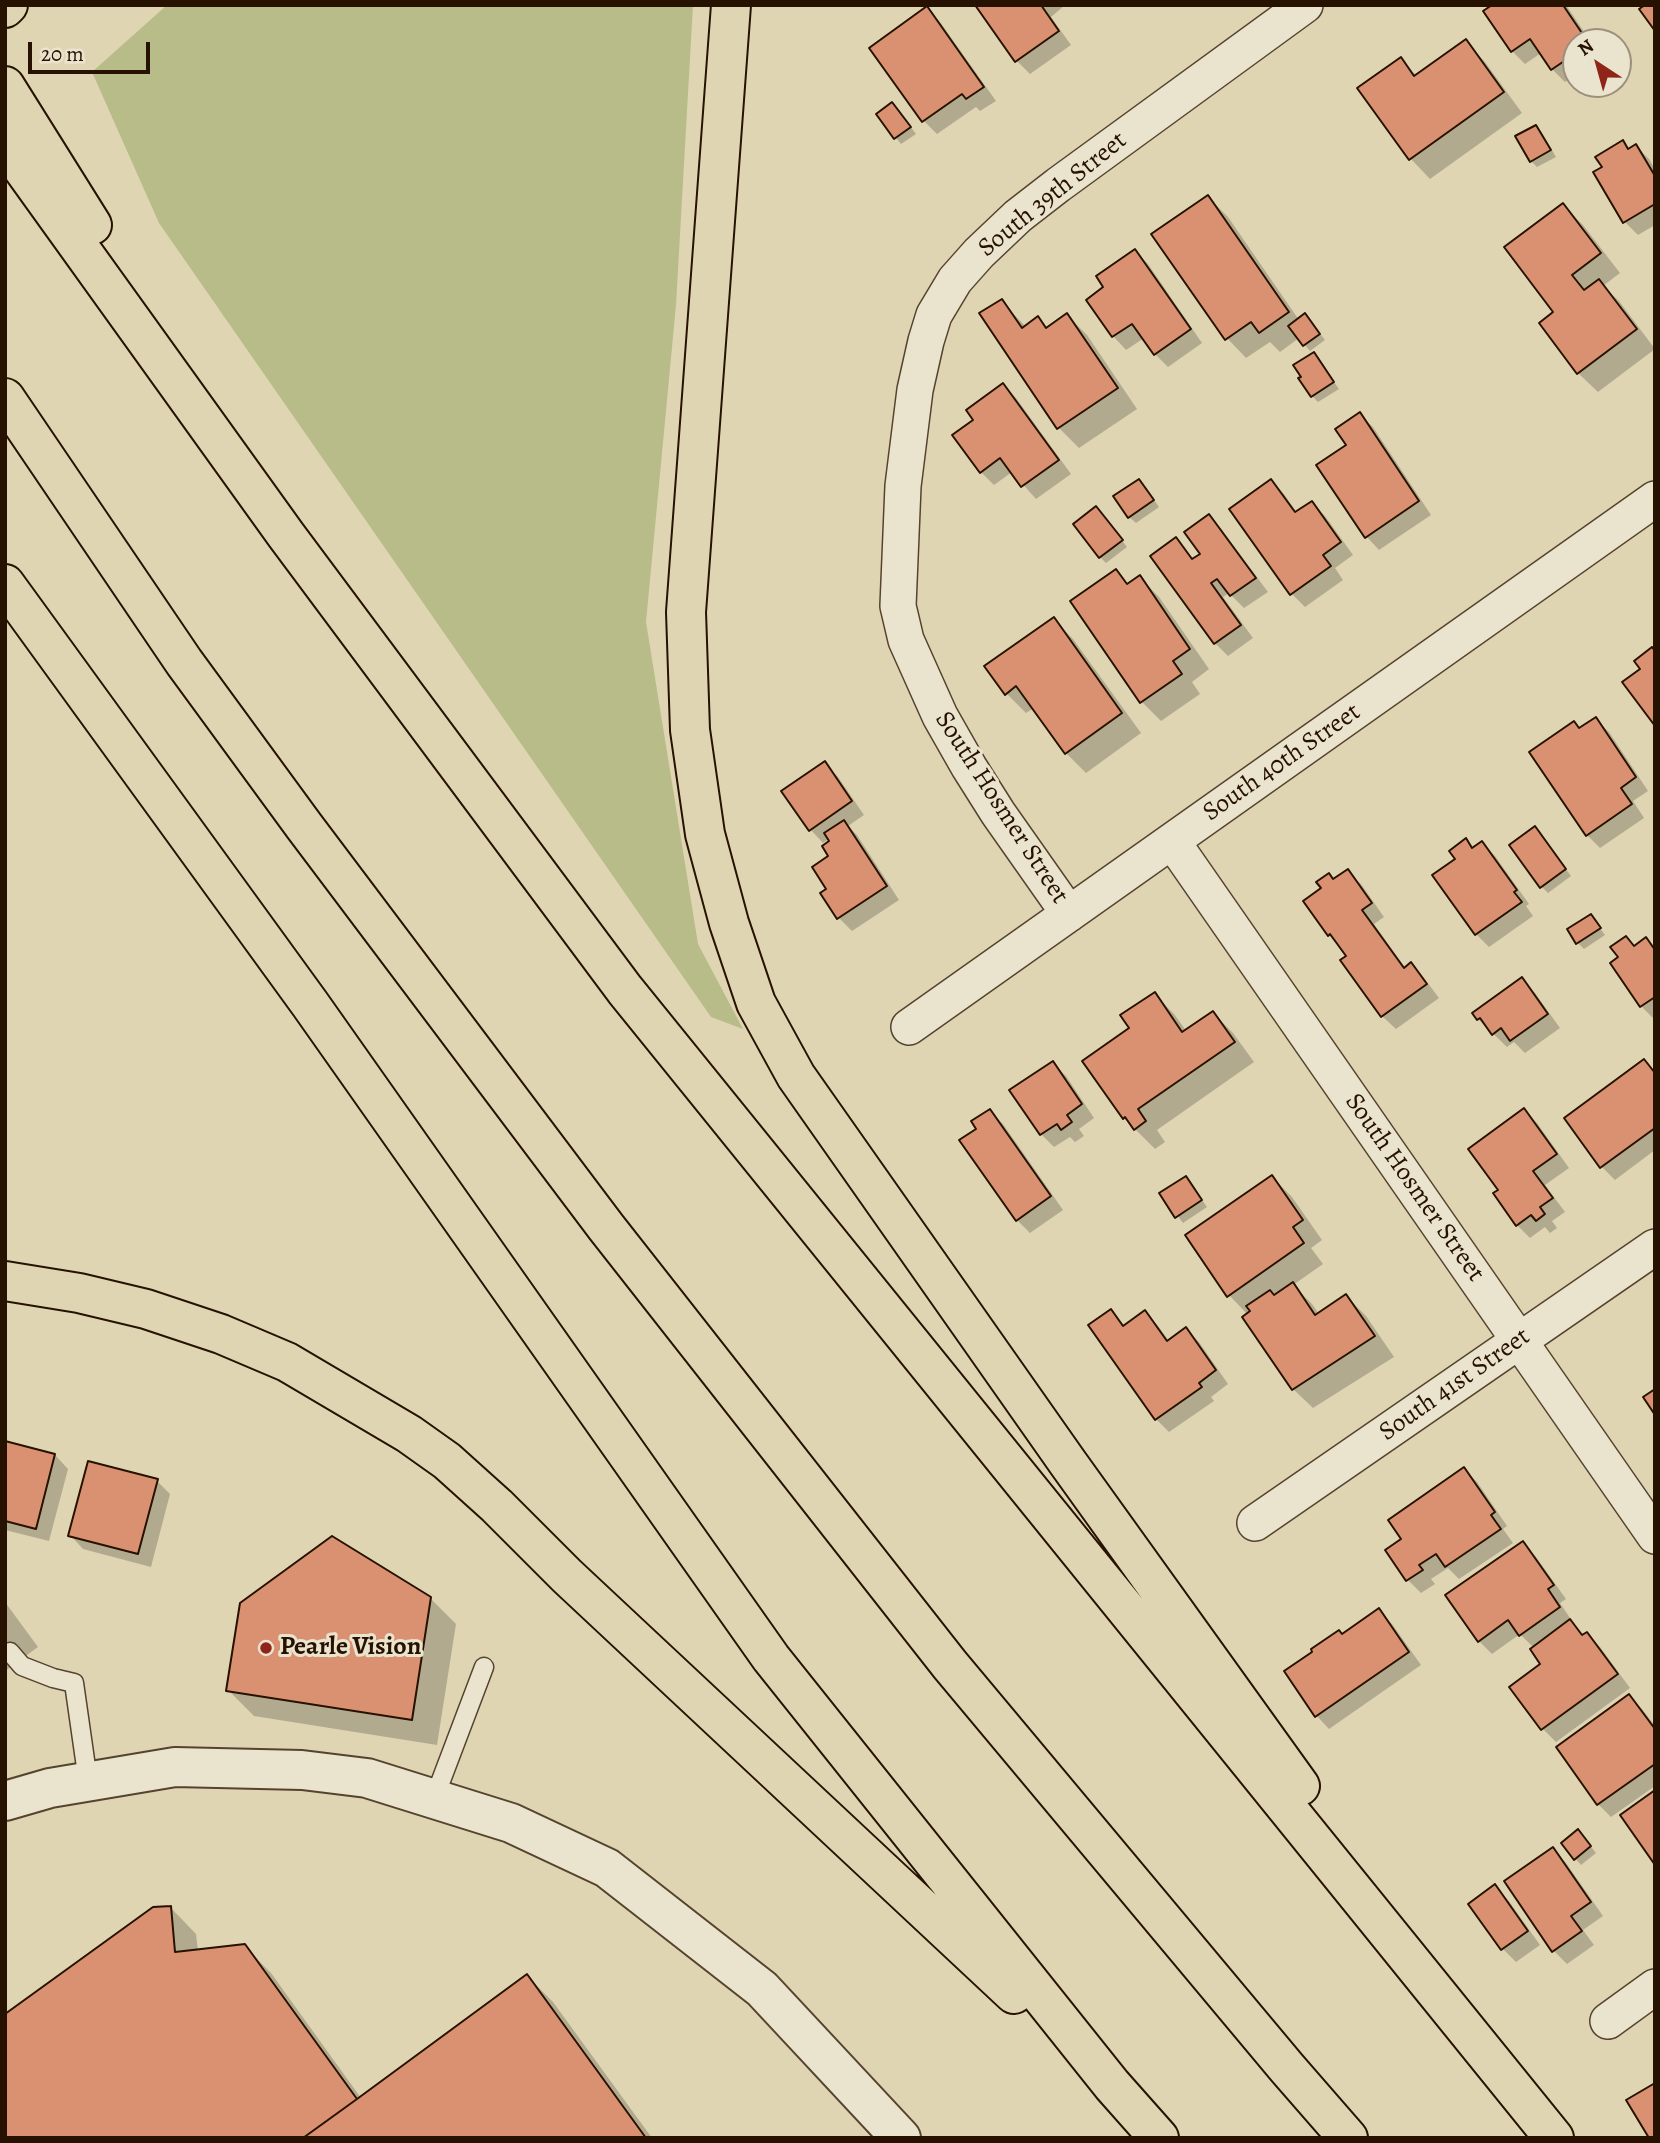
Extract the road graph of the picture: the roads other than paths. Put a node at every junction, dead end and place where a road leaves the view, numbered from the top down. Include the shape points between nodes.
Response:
1 (730, 5) edge
2 (1305, 5) edge
3 (5, 86) edge
4 (5, 144) edge
5 (5, 398) edge
6 (1655, 499) edge
7 (286, 535) junction
8 (901, 582) joint
9 (5, 584) edge
10 (1172, 841) junction
11 (1069, 914) junction
12 (909, 1027) dead end
13 (1655, 1247) edge
14 (5, 1280) edge
15 (1519, 1340) junction
16 (1255, 1523) dead end
17 (1655, 1536) edge
18 (10, 1652) dead end
19 (484, 1667) dead end
20 (88, 1781) junction
21 (434, 1799) junction
22 (5, 1801) edge
23 (1655, 1987) edge
24 (1608, 2021) dead end
25 (1112, 2085) junction
26 (1544, 2126) edge
27 (901, 2138) edge
28 (1159, 2138) edge
29 (1348, 2138) edge

1 - 26 highway via 686,612 690,730 705,834 756,1003 796,1076
2 - 8 street, South 39th Street via 1039,200 979,253 947,292 930,327 915,390 903,486
3 - 7 highway
4 - 7 highway
5 - 29 highway via 184,662 606,1227 950,1665
6 - 10 street, South 40th Street
7 - 26 highway via 625,990
8 - 11 street, South Hosmer Street via 898,607 906,640 940,716 998,813
9 - 25 highway via 310,1004 771,1658
10 - 11 street, South 40th Street
10 - 15 street, South Hosmer Street
11 - 12 street, South 40th Street
13 - 15 street, South 41st Street
14 - 25 highway via 133,1305 221,1334 288,1362 447,1461
15 - 16 street, South 41st Street
15 - 17 street, South Hosmer Street
18 - 20 lane via 22,1666 74,1683
19 - 21 lane
20 - 21 street via 175,1767 302,1770 367,1778
20 - 22 street
21 - 27 street via 511,1823 607,1868 762,1989
23 - 24 street
25 - 28 highway

